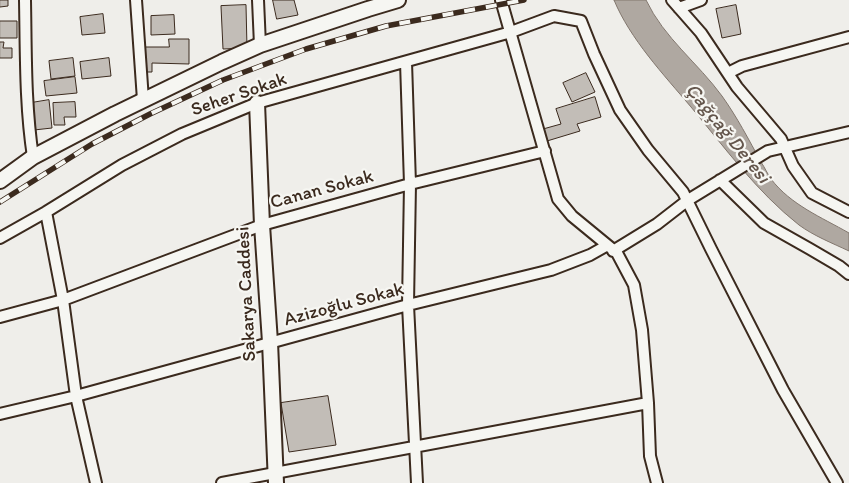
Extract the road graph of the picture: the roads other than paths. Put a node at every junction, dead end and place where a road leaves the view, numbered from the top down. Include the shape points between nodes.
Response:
1 (25, 0) edge
2 (136, 0) edge
3 (258, 0) edge
4 (398, 0) edge
5 (501, 0) edge
6 (701, 0) edge
7 (675, 4) edge
8 (510, 32) junction
9 (849, 37) edge
10 (260, 46) junction
11 (406, 62) junction
12 (728, 73) junction
13 (143, 100) junction
14 (257, 104) junction
15 (849, 132) edge
16 (785, 148) junction
17 (545, 152) junction
18 (33, 157) junction
19 (720, 180) junction
20 (0, 181) edge
21 (410, 184) junction
22 (688, 200) junction
23 (46, 212) junction
24 (849, 212) edge
25 (262, 225) junction
26 (0, 238) edge
27 (610, 248) junction
28 (849, 274) edge
29 (63, 300) junction
30 (408, 305) junction
31 (0, 317) edge
32 (270, 342) junction
33 (76, 396) junction
34 (648, 403) junction
35 (0, 414) edge
36 (415, 447) junction
37 (276, 478) edge
38 (96, 483) edge
39 (222, 483) edge
40 (417, 483) edge
41 (657, 483) edge
42 (837, 483) edge

1 - 18 street via 26,87
2 - 13 street
3 - 10 street
4 - 10 street
5 - 8 street
6 - 7 street
7 - 12 street via 701,32
8 - 11 street, Seher Sokak
8 - 17 street
8 - 22 street, Seher Sokak via 554,16 581,21 620,110
9 - 12 street via 742,66
10 - 13 street
11 - 14 street, Seher Sokak
11 - 21 street
12 - 16 street
13 - 18 street
14 - 23 street, Seher Sokak via 182,134 122,165
14 - 25 street, Sakarya Caddesi
15 - 16 street
16 - 19 street, Azizoğlu Sokak via 768,151
16 - 24 street via 812,193
17 - 21 street, Canan Sokak
17 - 27 street via 558,199 572,216
18 - 20 street
19 - 22 street, Azizoğlu Sokak
19 - 28 street via 764,223
21 - 25 street, Canan Sokak
21 - 30 street
22 - 27 street, Azizoğlu Sokak via 657,224
22 - 42 street via 783,390
23 - 26 street, Seher Sokak
23 - 29 street
25 - 29 street, Canan Sokak
25 - 32 street, Sakarya Caddesi
27 - 30 street, Azizoğlu Sokak via 551,270
27 - 34 street via 617,253 634,285 642,330
29 - 31 street, Canan Sokak
29 - 33 street
30 - 32 street, Azizoğlu Sokak
30 - 36 street
32 - 33 street, Azizoğlu Sokak
32 - 37 street, Sakarya Caddesi
33 - 35 street, Azizoğlu Sokak
33 - 38 street
34 - 36 street
34 - 41 street via 650,456
36 - 37 street
36 - 40 street
37 - 39 street

